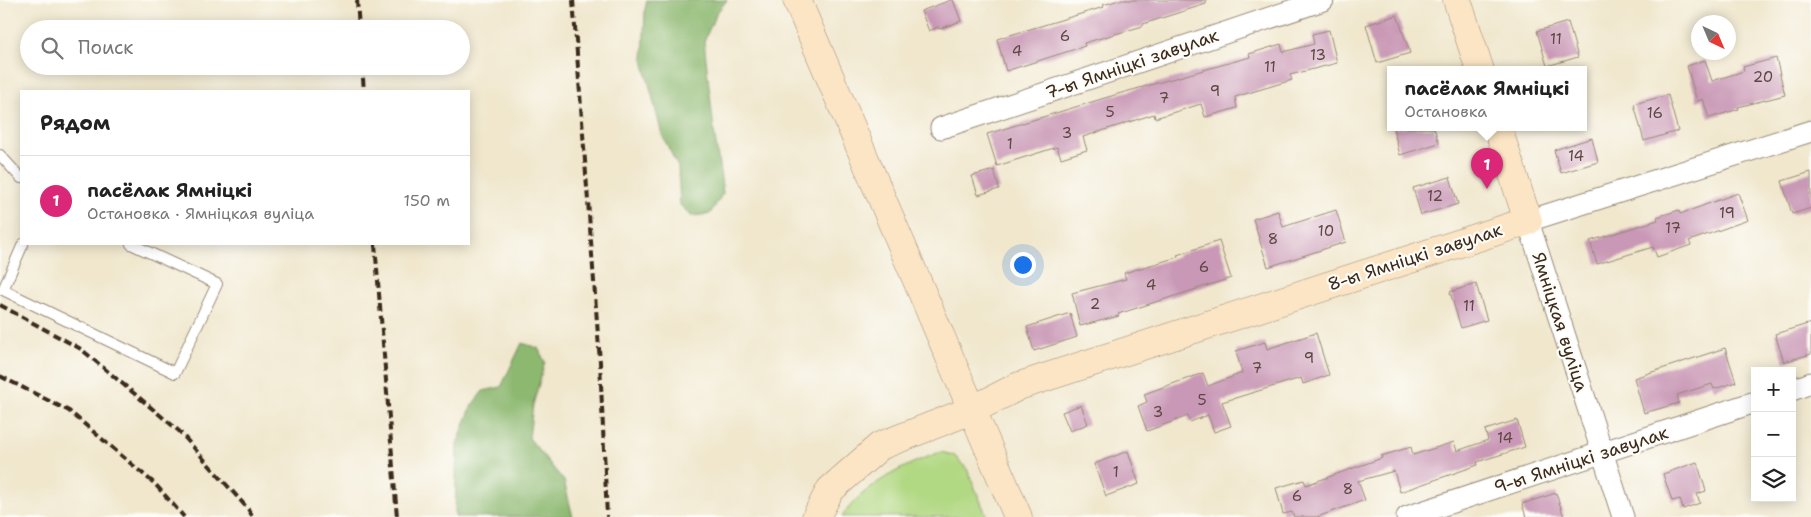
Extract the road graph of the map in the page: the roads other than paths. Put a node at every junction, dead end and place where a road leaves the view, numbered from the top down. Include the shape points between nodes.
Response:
1 (797, 0) edge
2 (1323, 0) edge
3 (1457, 0) edge
4 (1479, 66) edge
5 (941, 128) dead end
6 (1499, 131) edge
7 (1811, 131) edge
8 (0, 155) edge
9 (20, 177) edge
10 (1528, 221) junction
11 (23, 245) edge
12 (133, 245) edge
13 (1811, 383) edge
14 (1796, 389) edge
15 (1751, 403) edge
16 (972, 410) junction
17 (1602, 453) junction
18 (816, 517) edge
19 (1018, 517) edge
20 (1407, 517) edge
21 (1623, 517) edge

1 - 16 main road
2 - 5 street, 7-ы Ямніцкі завулак
3 - 4 main road
6 - 10 main road, Ямніцкая вуліца
7 - 10 street, 8-ы Ямніцкі завулак
8 - 9 lane
10 - 16 main road, 8-ы Ямніцкі завулак via 1019,386
10 - 17 street, Ямніцкая вуліца
11 - 12 lane via 3,290 176,373 216,284
13 - 14 street
15 - 17 street, 9-ы Ямніцкі завулак
16 - 18 main road, 8-ы Ямніцкі завулак via 880,446 830,490
16 - 19 main road
17 - 20 street, 9-ы Ямніцкі завулак
17 - 21 street, Ямніцкая вуліца

